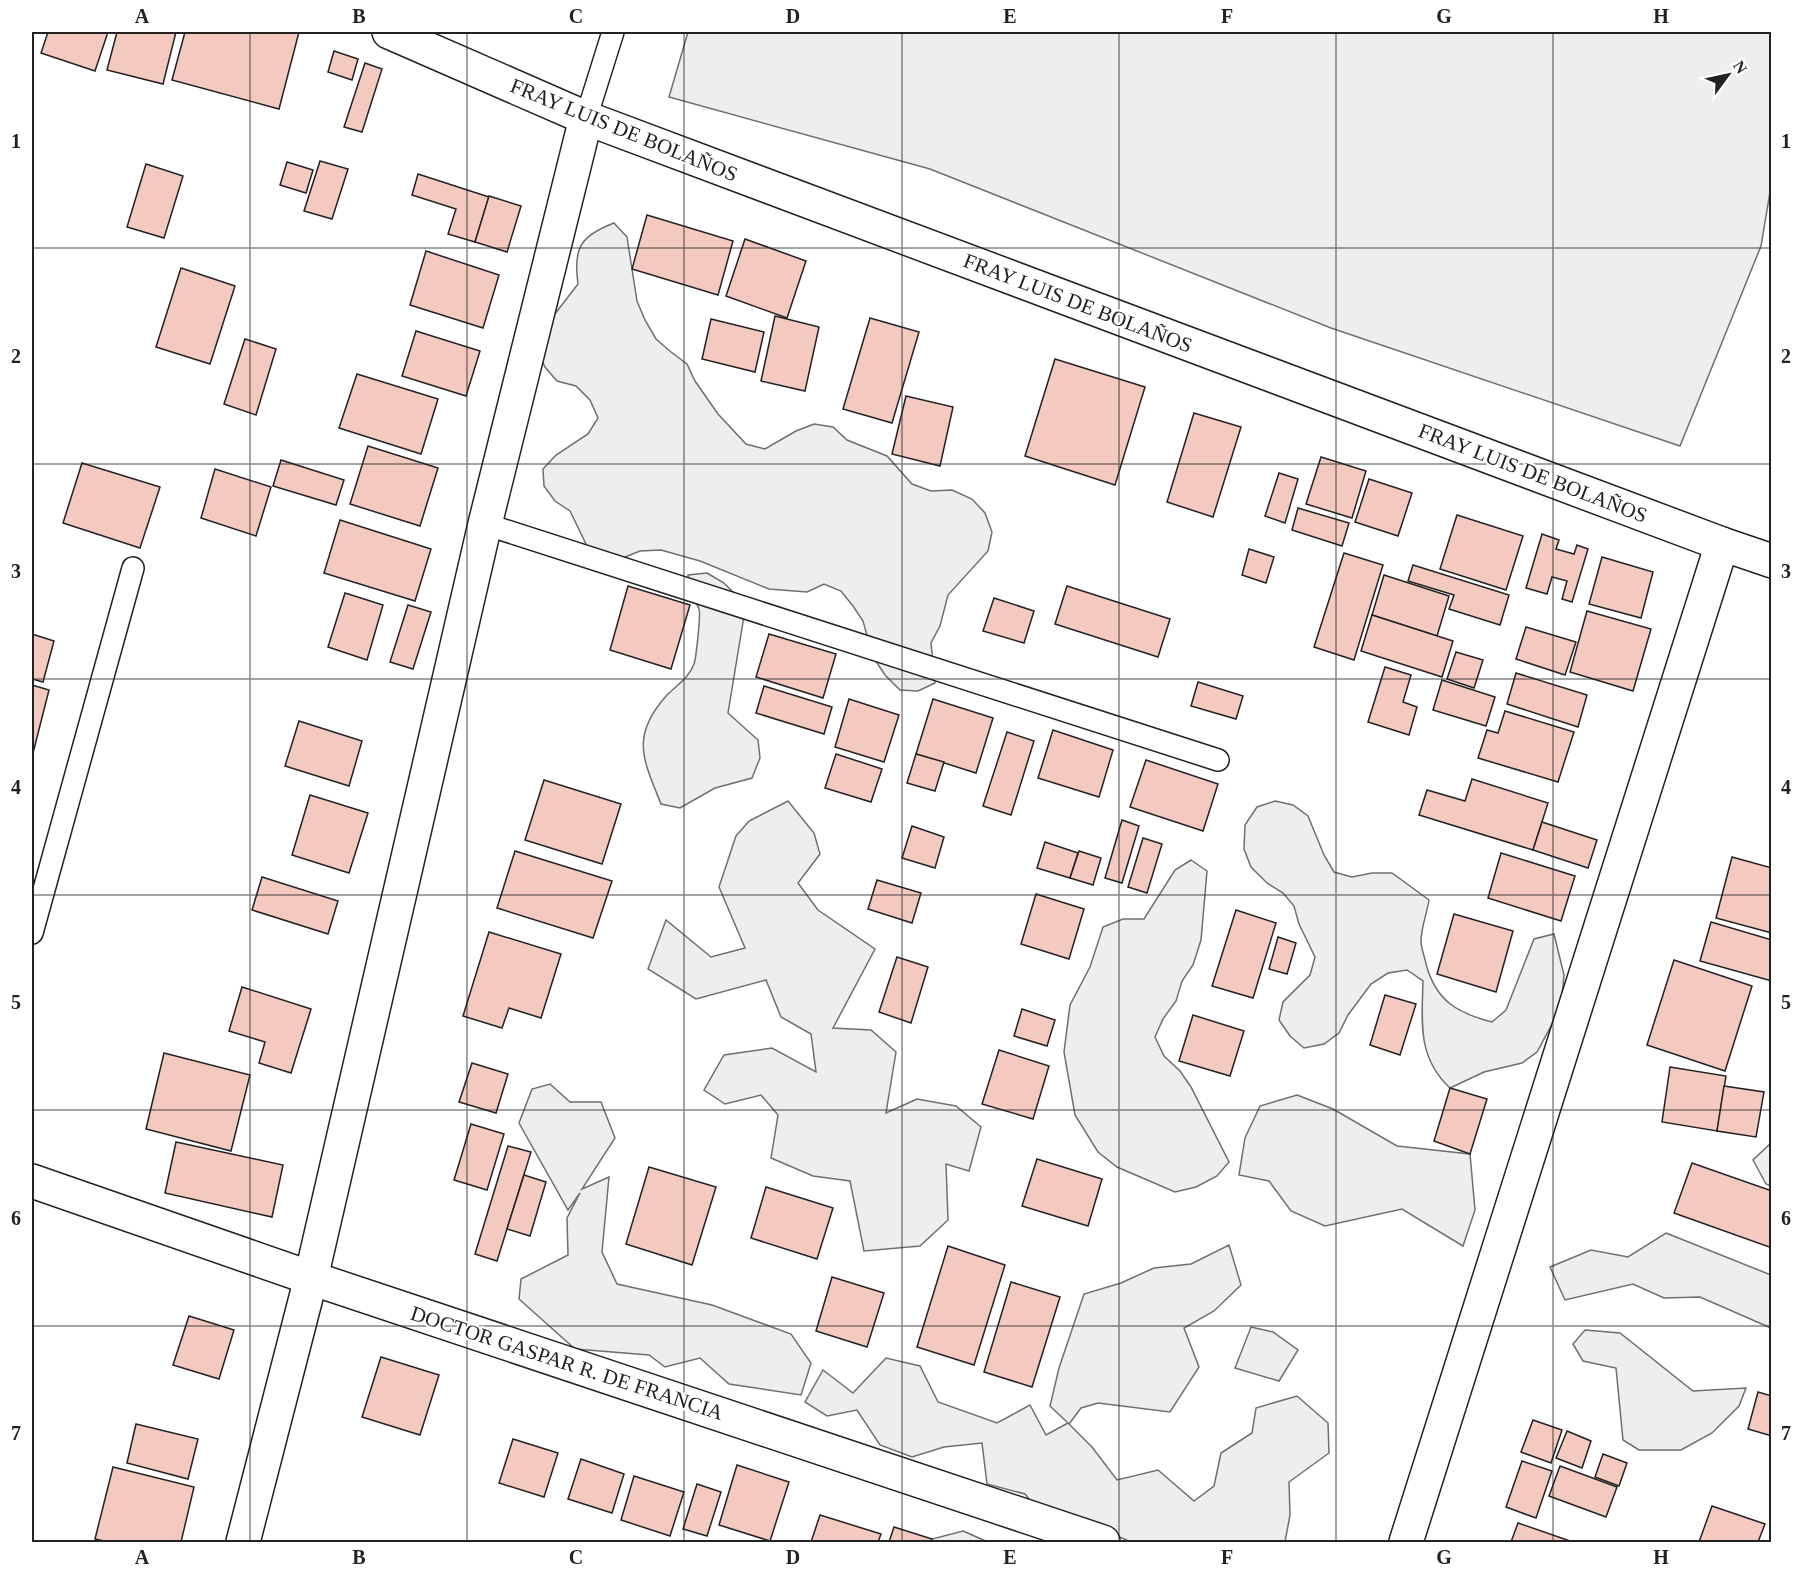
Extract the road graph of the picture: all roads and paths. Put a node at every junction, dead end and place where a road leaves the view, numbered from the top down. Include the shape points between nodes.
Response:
1 (389, 32) edge
2 (613, 32) edge
3 (586, 118) junction
4 (485, 524) junction
5 (1722, 544) junction
6 (1772, 561) edge
7 (133, 568) dead end
8 (1218, 760) dead end
9 (32, 933) edge
10 (32, 1182) edge
11 (311, 1278) junction
12 (243, 1542) edge
13 (1103, 1542) edge
14 (1406, 1542) edge

1 - 3 street, FRAY LUIS DE BOLAÑOS
2 - 3 lane
3 - 4 street
3 - 5 street, FRAY LUIS DE BOLAÑOS
4 - 8 lane
4 - 11 street
5 - 6 street, FRAY LUIS DE BOLAÑOS
5 - 14 street
7 - 9 lane
10 - 11 street, DOCTOR GASPAR R. DE FRANCIA
11 - 12 street
11 - 13 street, DOCTOR GASPAR R. DE FRANCIA

